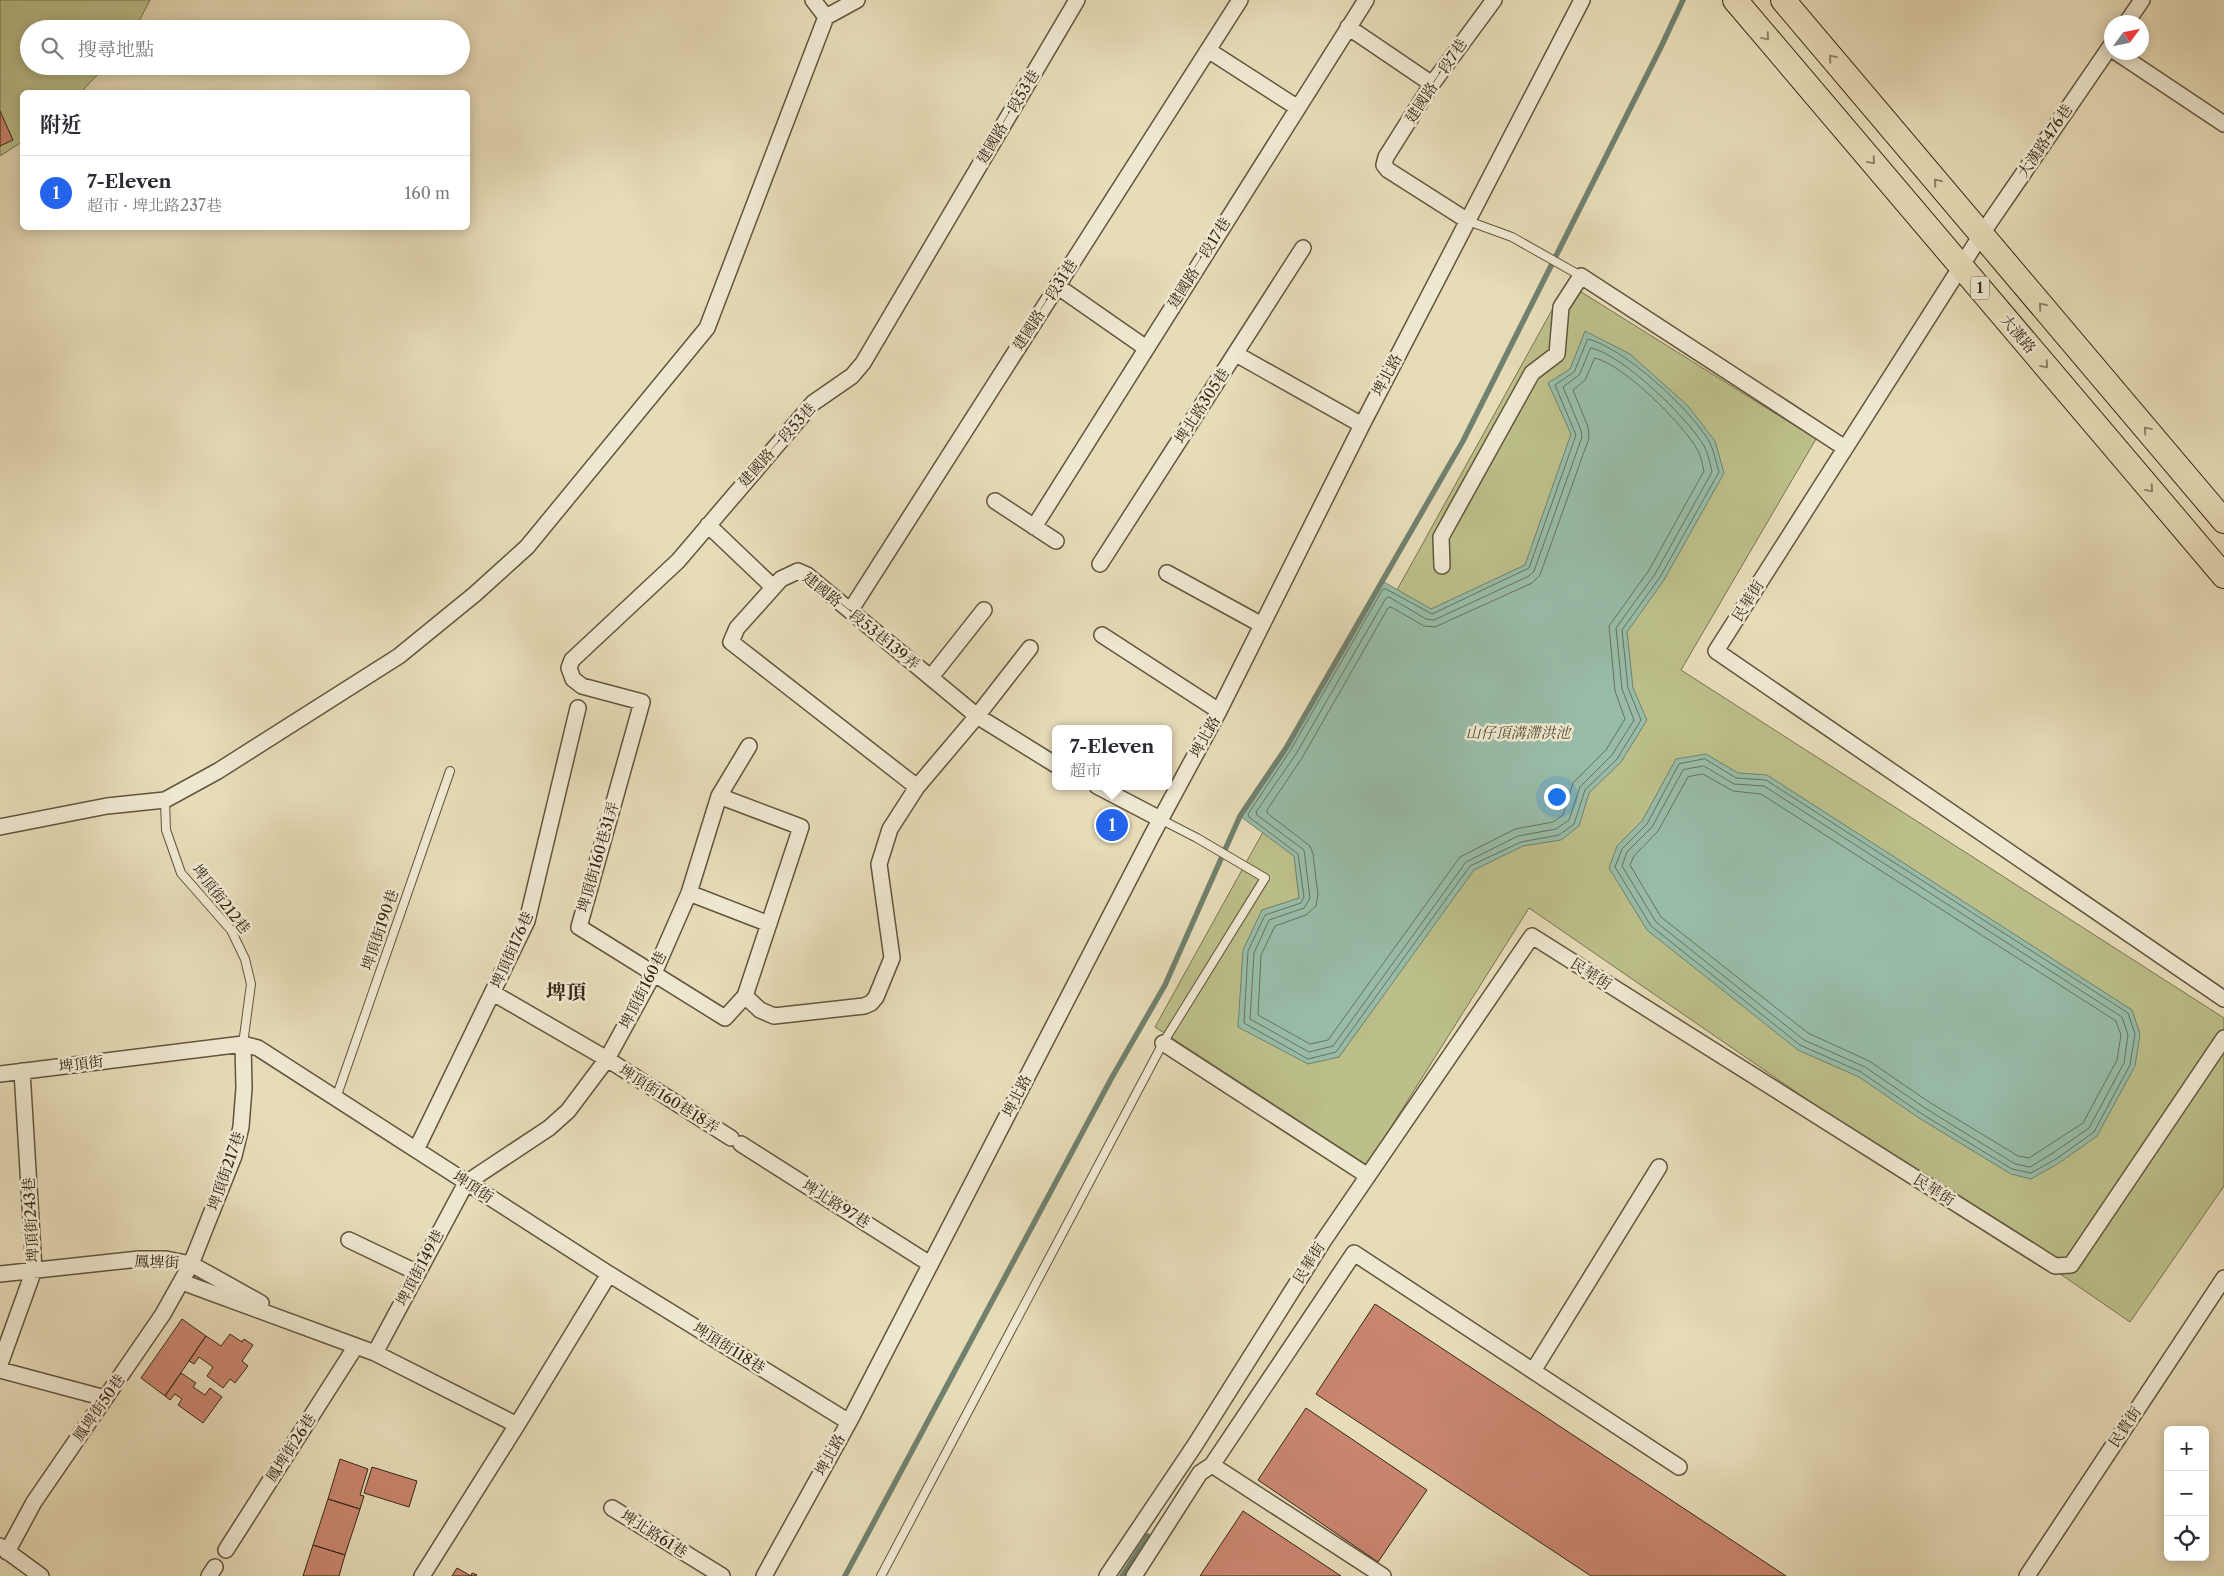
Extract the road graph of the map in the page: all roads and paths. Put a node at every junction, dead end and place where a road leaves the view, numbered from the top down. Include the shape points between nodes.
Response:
1 (813, 0) edge
2 (857, 0) edge
3 (1077, 0) edge
4 (1240, 0) edge
5 (1366, 0) edge
6 (1494, 0) edge
7 (1582, 0) edge
8 (1735, 0) edge
9 (1783, 0) edge
10 (2142, 0) edge
11 (2132, 15) edge
12 (826, 17) junction
13 (1348, 28) junction
14 (1208, 50) junction
15 (2104, 60) edge
16 (2128, 60) edge
17 (1432, 84) junction
18 (1298, 108) junction
19 (2224, 124) edge
20 (1468, 221) junction
21 (1981, 235) junction
22 (1303, 248) dead end
23 (1961, 266) junction
24 (1581, 276) junction
25 (1057, 286) junction
26 (1146, 348) junction
27 (1236, 354) junction
28 (1362, 425) junction
29 (1845, 448) junction
30 (995, 501) dead end
31 (2224, 521) edge
32 (708, 525) junction
33 (1034, 527) junction
34 (1056, 540) dead end
35 (1100, 564) dead end
36 (1442, 566) dead end
37 (1166, 573) dead end
38 (2224, 576) edge
39 (773, 587) junction
40 (984, 610) dead end
41 (850, 611) junction
42 (1262, 625) junction
43 (1102, 635) dead end
44 (1030, 648) dead end
45 (930, 677) junction
46 (642, 702) joint
47 (578, 708) dead end
48 (1219, 710) junction
49 (977, 716) junction
50 (749, 746) dead end
51 (1052, 763) edge
52 (450, 771) dead end
53 (916, 787) junction
54 (1105, 790) edge
55 (719, 796) junction
56 (165, 800) junction
57 (1160, 819) junction
58 (0, 827) edge
59 (689, 893) junction
60 (769, 924) junction
61 (654, 973) junction
62 (493, 993) junction
63 (746, 996) junction
64 (2224, 999) edge
65 (2224, 1038) edge
66 (1163, 1043) junction
67 (243, 1044) junction
68 (606, 1060) junction
69 (22, 1071) junction
70 (0, 1074) edge
71 (336, 1098) junction
72 (736, 1141) joint
73 (416, 1150) junction
74 (1659, 1167) dead end
75 (1368, 1176) junction
76 (466, 1183) junction
77 (349, 1240) dead end
78 (191, 1264) junction
79 (930, 1264) junction
80 (34, 1270) junction
81 (418, 1273) junction
82 (0, 1274) edge
83 (608, 1274) junction
84 (2224, 1278) edge
85 (182, 1282) junction
86 (299, 1325) junction
87 (356, 1346) junction
88 (375, 1353) junction
89 (0, 1364) edge
90 (0, 1370) edge
91 (1533, 1371) junction
92 (106, 1398) junction
93 (848, 1422) junction
94 (517, 1425) junction
95 (1212, 1465) junction
96 (1679, 1467) dead end
97 (612, 1508) dead end
98 (3, 1549) edge
99 (226, 1550) dead end
100 (41, 1576) edge
101 (422, 1576) edge
102 (722, 1576) edge
103 (764, 1576) edge
104 (881, 1576) edge
105 (1107, 1576) edge
106 (1134, 1576) edge
107 (1382, 1576) edge
108 (2027, 1576) edge

1 - 12 street
2 - 12 street
3 - 32 street, 建國路一段53巷 via 863,363 852,376 813,403
4 - 14 street, 建國路一段31巷
5 - 13 street, 建國路一段17巷
6 - 17 street, 建國路一段7巷
7 - 20 street, 埤北路
8 -> 23 main road, 大漢路 / 1
21 -> 9 main road, 1
10 - 11 street
12 - 56 street via 707,328 604,456 526,547 399,656 218,771
13 - 17 street
13 - 18 street, 建國路一段17巷
14 - 18 street
14 - 25 street, 建國路一段31巷
15 - 21 street, 大漢路476巷
16 - 19 street, 大漢路476巷
17 - 20 street, 建國路一段7巷 via 1384,165
18 - 26 street, 建國路一段17巷
20 - 24 lane via 1512,237
20 - 28 street, 埤北路
21 - 23 street, 民華街
31 -> 21 main road, 1
22 - 27 street, 埤北路305巷
23 - 29 street, 民華街
23 -> 38 main road, 大漢路 / 1
24 - 29 street
24 - 36 street via 1561,307 1556,354 1532,374 1441,537
25 - 26 street
25 - 41 street, 建國路一段31巷
26 - 33 street, 建國路一段17巷
27 - 28 street
27 - 35 street, 埤北路305巷
28 - 42 street, 埤北路
29 - 64 street, 民華街 via 1716,651
30 - 33 street
32 - 39 street
32 - 46 street, 建國路一段53巷 via 671,567 572,660 569,668 573,679 582,686
33 - 34 street
37 - 42 street
39 - 41 street, 建國路一段53巷139弄 via 780,579 798,571
39 - 53 street, 建國路一段53巷139弄 via 737,628 731,642
40 - 45 street
41 - 45 street, 建國路一段53巷139弄
42 - 48 street, 埤北路
43 - 48 street
44 - 49 street
45 - 49 street, 建國路一段53巷139弄
46 - 61 street, 埤頂街160巷31弄 via 579,927
47 - 62 street, 埤頂街176巷 via 527,921
48 - 57 street, 埤北路
49 - 51 street, 建國路一段53巷139弄
49 - 53 street
50 - 55 street, 埤頂街160巷
52 - 71 lane, 埤頂街190巷
53 - 63 street via 890,829 879,864 892,958 876,997 864,1006 774,1016 760,1010
54 - 57 street
55 - 59 street, 埤頂街160巷
55 - 60 street via 801,827
56 - 58 street via 107,806
56 - 67 lane, 埤頂街212巷 via 166,830 181,873 231,930 246,959 251,984
57 - 66 lane via 1265,878
57 - 79 street, 埤北路
59 - 60 street
59 - 61 street, 埤頂街160巷
60 - 63 street
61 - 63 street via 724,1018
61 - 68 street, 埤頂街160巷
62 - 68 street, 埤頂街160巷18弄
62 - 73 street, 埤頂街176巷
65 - 75 street, 民華街 via 2070,1265 2055,1266 1532,936
66 - 75 street
66 - 104 lane
67 - 69 street, 埤頂街
67 - 71 street, 埤頂街 via 258,1048
67 - 78 street, 埤頂街217巷 via 241,1127 234,1156
68 - 72 street, 埤頂街160巷18弄
68 - 76 street, 埤頂街160巷 via 556,1123
69 - 70 street, 埤頂街
69 - 80 street, 埤頂街243巷
71 - 73 street, 埤頂街
72 - 79 street, 埤北路97巷
73 - 76 street, 埤頂街
74 - 91 street
75 - 105 street, 民華街
76 - 81 street, 埤頂街149巷
76 - 83 street, 埤頂街
77 - 81 street
78 - 80 street, 鳳埤街 via 166,1259 139,1260
78 - 85 street, 鳳埤街50巷
78 - 86 street, 鳳埤街
79 - 93 street, 埤北路
80 - 82 street, 鳳埤街
80 - 89 street, 埤頂街243巷
81 - 88 street, 埤頂街149巷
83 - 93 street, 埤頂街118巷
83 - 94 street
84 - 108 street, 民貴街
85 - 86 street, 鳳埤街
85 - 92 street, 鳳埤街50巷
86 - 87 street, 鳳埤街
87 - 88 street, 鳳埤街
87 - 99 street, 鳳埤街26巷
88 - 94 street, 鳳埤街
90 - 92 street
91 - 95 street via 1354,1253
91 - 96 street
92 - 98 street, 鳳埤街50巷
93 - 103 street, 埤北路
94 - 101 street
95 - 106 street via 1200,1474
95 - 107 street
97 - 102 street, 埤北路61巷
98 - 100 street

